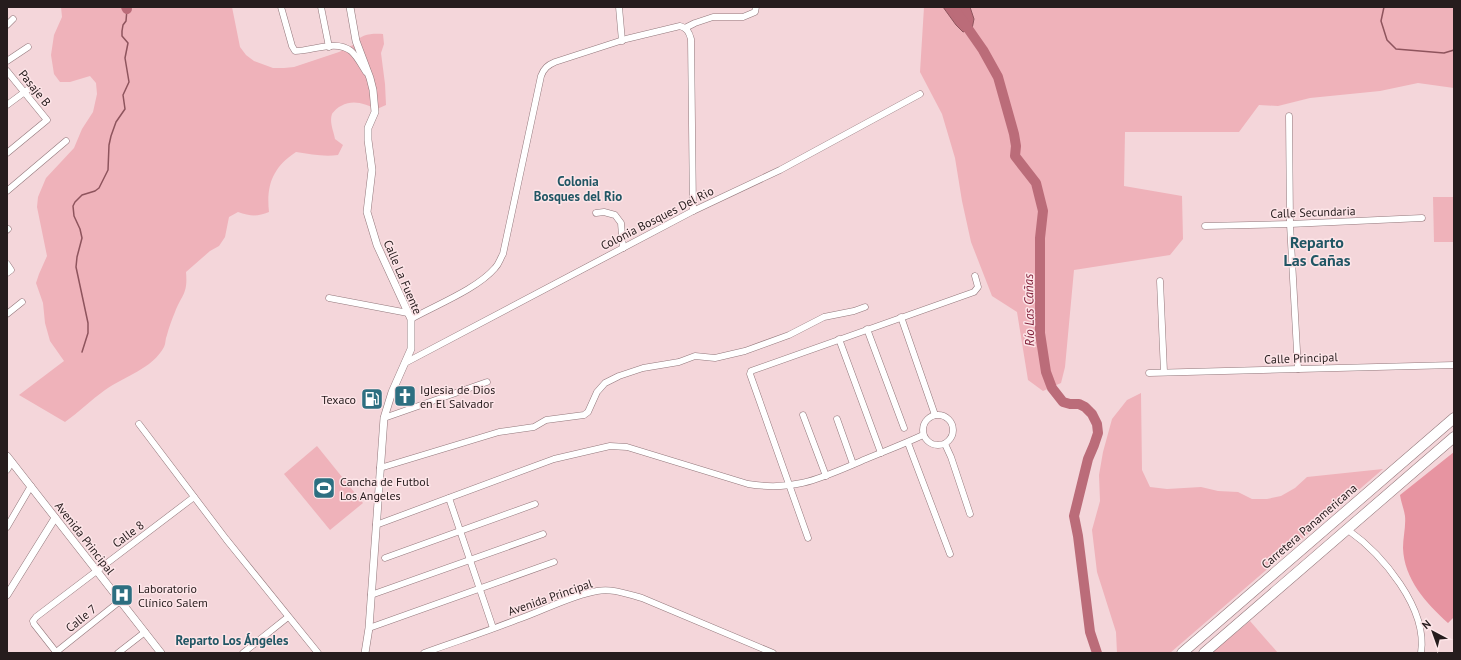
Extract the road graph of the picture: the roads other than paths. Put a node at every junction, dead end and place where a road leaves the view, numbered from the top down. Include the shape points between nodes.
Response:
1 (281, 7) edge
2 (321, 7) edge
3 (350, 7) edge
4 (619, 7) edge
5 (756, 7) edge
6 (13, 19) dead end
7 (7, 25) edge
8 (685, 28) junction
9 (622, 41) junction
10 (28, 47) dead end
11 (329, 47) junction
12 (7, 61) edge
13 (7, 71) edge
14 (370, 78) junction
15 (30, 88) dead end
16 (24, 92) junction
17 (920, 94) dead end
18 (7, 105) edge
19 (1289, 116) dead end
20 (66, 141) dead end
21 (7, 153) edge
22 (7, 190) edge
23 (693, 211) junction
24 (596, 213) dead end
25 (1422, 218) dead end
26 (1290, 224) junction
27 (1205, 226) dead end
28 (623, 248) junction
29 (7, 264) edge
30 (9, 271) edge
31 (975, 276) dead end
32 (1160, 281) dead end
33 (329, 298) dead end
34 (22, 302) dead end
35 (865, 307) dead end
36 (7, 314) edge
37 (409, 316) junction
38 (901, 317) junction
39 (867, 329) junction
40 (839, 339) junction
41 (405, 363) junction
42 (1454, 364) edge
43 (1298, 369) junction
44 (1164, 372) junction
45 (1149, 373) dead end
46 (487, 382) dead end
47 (803, 415) dead end
48 (935, 415) junction
49 (384, 418) junction
50 (1454, 418) edge
51 (837, 419) dead end
52 (139, 424) dead end
53 (904, 428) dead end
54 (923, 435) junction
55 (1454, 437) edge
56 (908, 443) junction
57 (945, 444) junction
58 (881, 453) junction
59 (9, 459) edge
60 (853, 464) junction
61 (380, 468) junction
62 (7, 470) edge
63 (826, 476) junction
64 (31, 486) junction
65 (789, 486) junction
66 (1368, 493) junction
67 (194, 497) junction
68 (449, 498) junction
69 (535, 504) dead end
70 (1378, 504) junction
71 (970, 514) dead end
72 (55, 518) junction
73 (376, 525) junction
74 (7, 526) edge
75 (460, 530) junction
76 (1348, 530) junction
77 (543, 534) dead end
78 (808, 538) dead end
79 (950, 554) dead end
80 (385, 558) dead end
81 (470, 560) junction
82 (554, 562) dead end
83 (97, 572) junction
84 (480, 588) junction
85 (7, 595) edge
86 (371, 595) junction
87 (120, 601) junction
88 (288, 617) junction
89 (369, 628) junction
90 (493, 628) junction
91 (145, 632) junction
92 (365, 652) edge
93 (56, 653) edge
94 (118, 653) edge
95 (161, 653) edge
96 (243, 653) edge
97 (318, 653) edge
98 (424, 653) edge
99 (773, 653) edge
100 (1182, 653) edge
101 (1204, 653) edge
102 (1421, 653) edge

1 - 11 street via 295,50
2 - 11 street
3 - 14 street, Calle La Fuente via 356,41
4 - 9 street
5 - 8 street via 755,12 743,17 713,17
6 - 7 street
8 - 9 street via 680,26
8 - 23 street via 691,39
9 - 37 street via 556,62 544,69 503,254 497,267 474,285
10 - 12 street
11 - 14 street via 336,45 352,52
13 - 16 street, Pasaje B
14 - 37 street, Calle La Fuente via 374,90 375,112 368,128 372,170 367,212 377,245
15 - 16 street
16 - 18 street
16 - 21 street, Pasaje B via 47,120
17 - 23 street, Colonia Bosques Del Rio via 780,170
19 - 26 street
20 - 22 street
23 - 28 street, Colonia Bosques Del Rio
24 - 28 street via 615,215 621,223
25 - 26 street, Calle Secundaria
26 - 27 street, Calle Secundaria
26 - 43 street
28 - 41 street, Colonia Bosques Del Rio
29 - 30 street
31 - 38 street via 978,287 974,292
32 - 44 street
33 - 37 street
34 - 36 street
35 - 61 street via 824,316 789,335 744,351 715,358 695,356 619,376 605,383 584,415 546,420 534,427 499,432
37 - 41 street, Calle La Fuente via 411,349
38 - 39 street
38 - 48 street
39 - 40 street
39 - 53 street
40 - 58 street
40 - 65 street via 751,371
41 - 49 street, Calle La Fuente
42 - 43 street, Calle Principal
43 - 44 street, Calle Principal
44 - 45 street, Calle Principal
46 - 49 street
47 - 63 street
48 - 54 street via 924,422
48 - 57 street via 946,417 952,425 952,436
49 - 61 street, Calle La Fuente
50 - 66 highway, Carretera Panamericana
51 - 60 street
52 - 67 street
54 - 56 street
54 - 57 street via 930,443
55 - 70 highway
56 - 58 street
56 - 79 street
57 - 71 street
58 - 60 street
59 - 62 street
59 - 64 street, Avenida Principal
60 - 63 street
61 - 73 street, Calle La Fuente
63 - 65 street
64 - 72 street, Avenida Principal
64 - 74 street
65 - 68 street via 767,487 748,484 638,450 610,446 554,459
65 - 78 street
66 - 70 highway
66 - 100 highway, Carretera Panamericana
67 - 83 street, Calle 8
67 - 88 street
68 - 73 street
68 - 75 street
69 - 75 street
70 - 76 highway
72 - 83 street, Avenida Principal
72 - 85 street
73 - 86 street, Calle La Fuente
75 - 80 street
75 - 81 street
76 - 101 highway
76 - 102 street via 1369,547 1391,572 1406,595 1420,626
77 - 81 street
81 - 84 street
81 - 86 street
82 - 84 street
83 - 87 street, Avenida Principal
83 - 93 street, Calle 8 via 36,617 34,624
84 - 89 street
84 - 90 street
86 - 89 street, Calle La Fuente
87 - 91 street, Avenida Principal
87 - 93 street, Calle 7
88 - 96 street
88 - 97 street
89 - 92 street, Calle La Fuente
90 - 98 street, Avenida Principal
90 - 99 street, Avenida Principal via 571,598 607,590 642,598
91 - 94 street
91 - 95 street, Avenida Principal

